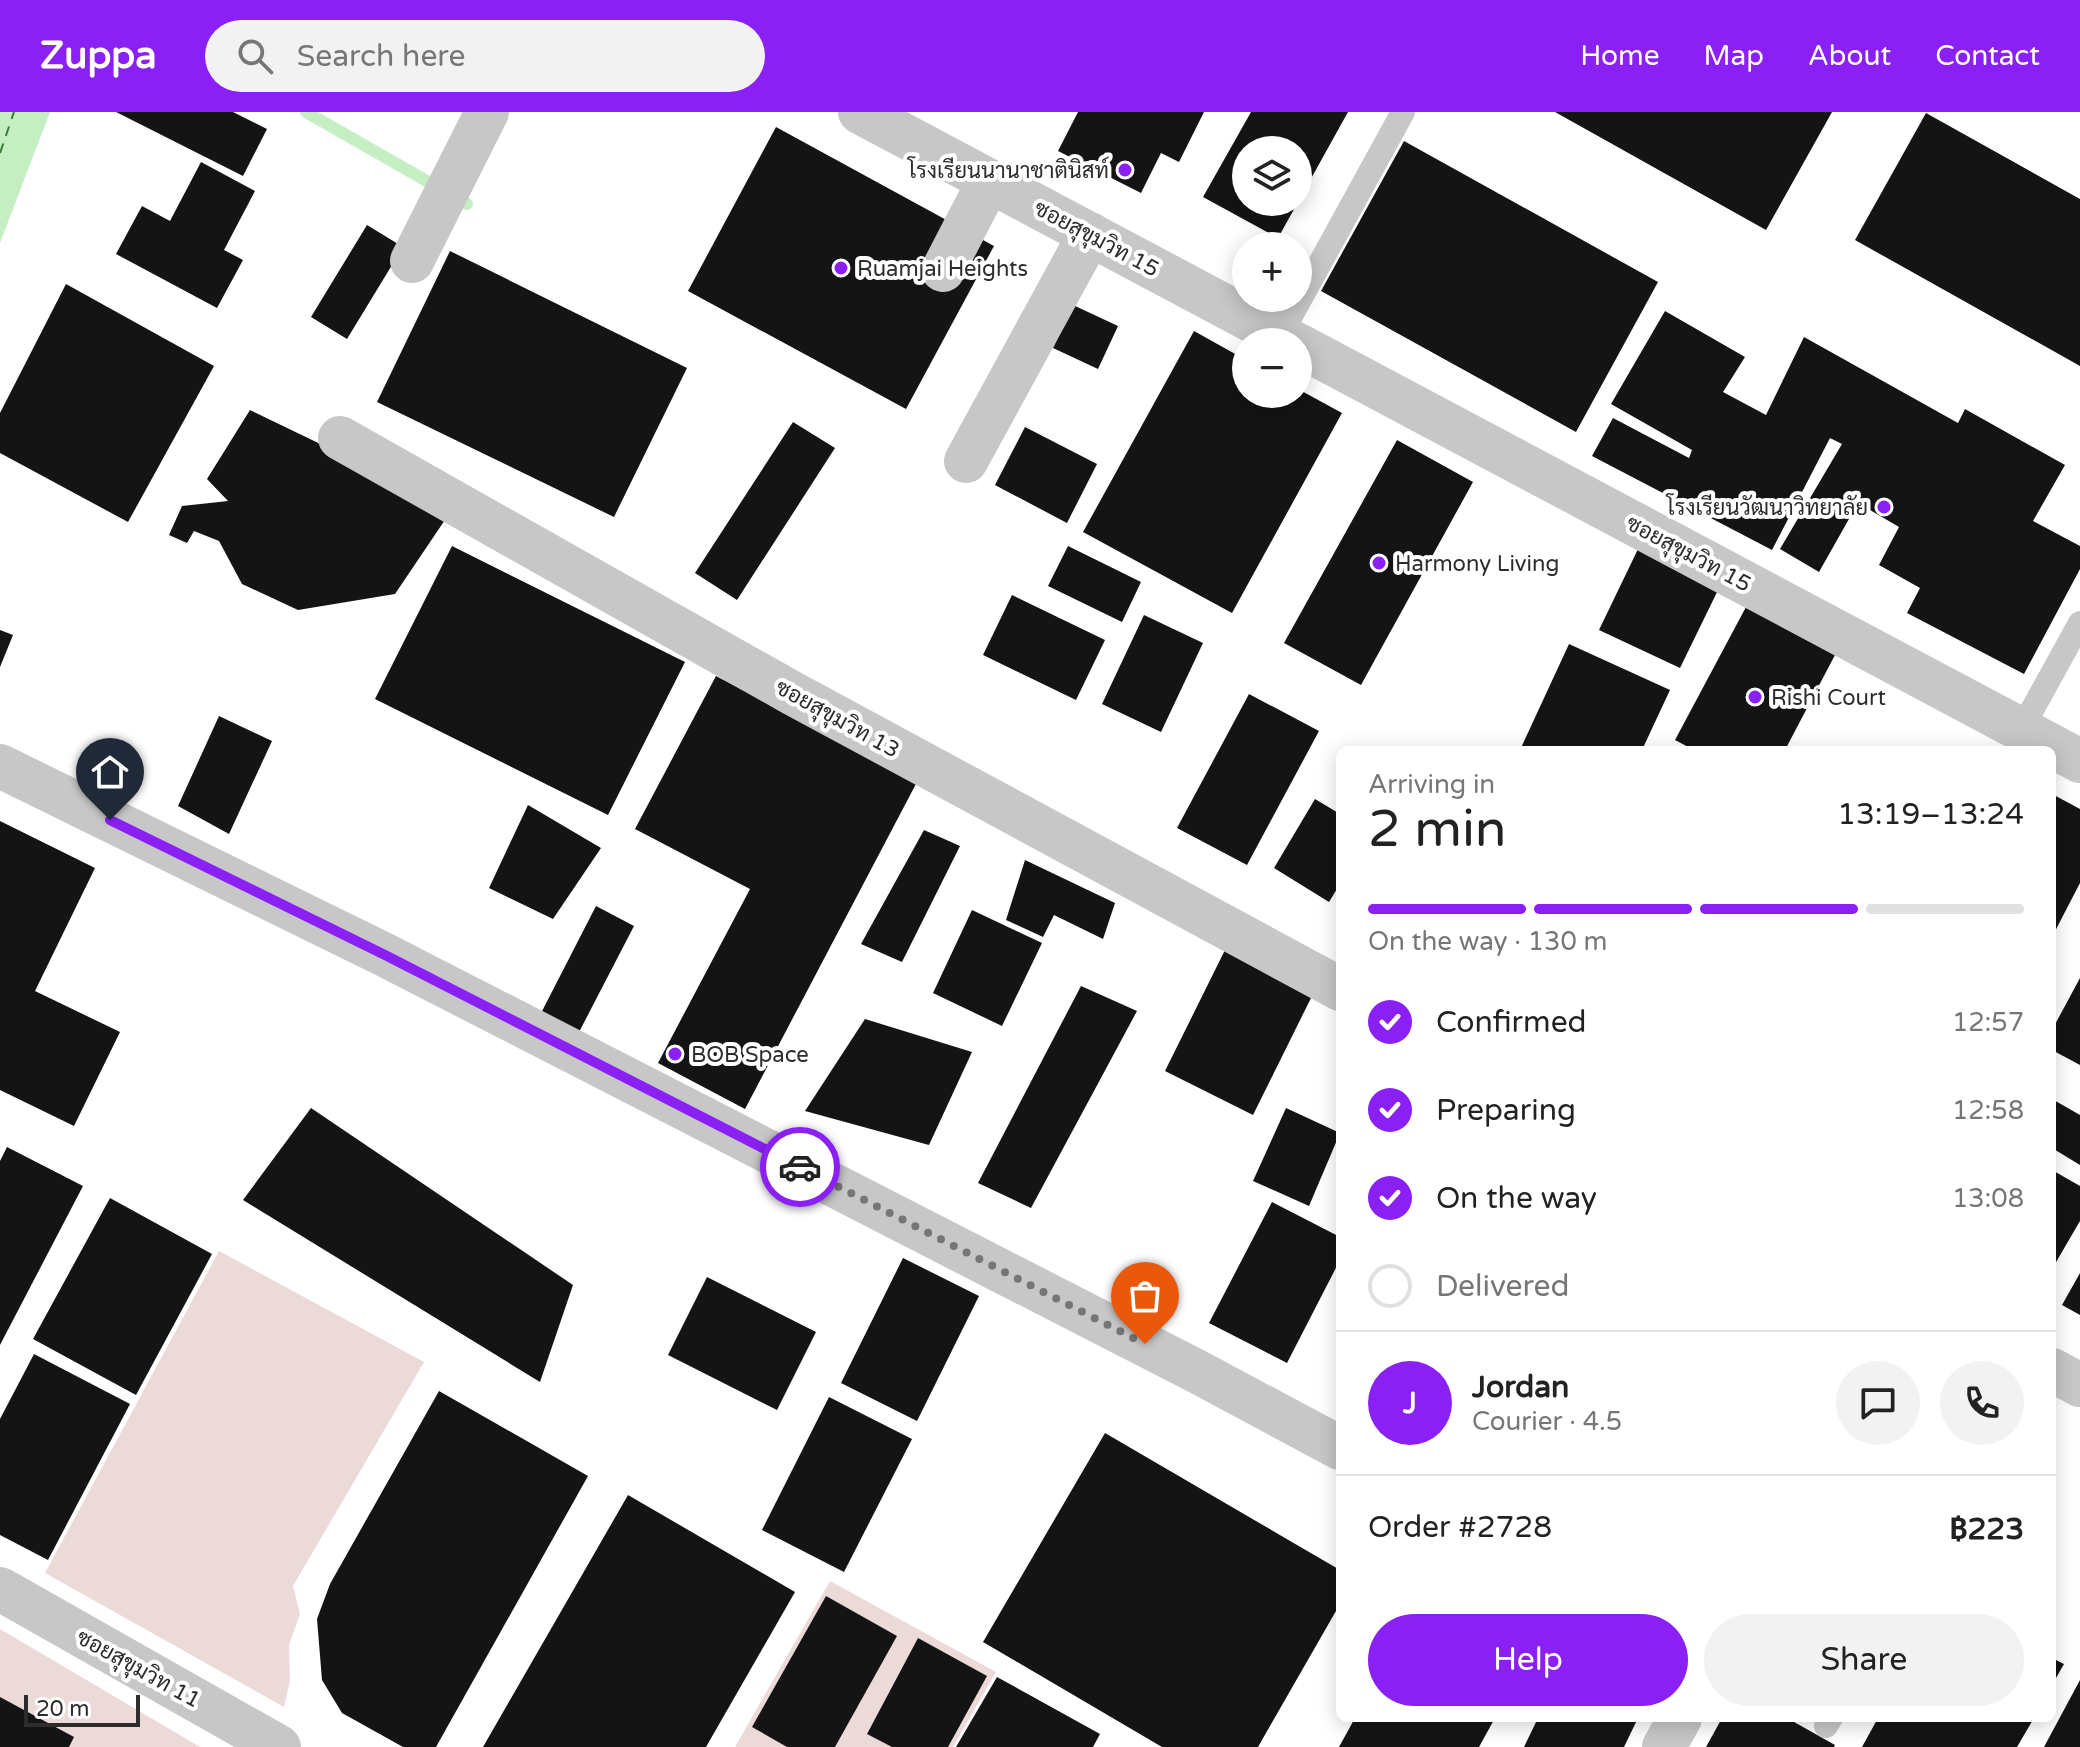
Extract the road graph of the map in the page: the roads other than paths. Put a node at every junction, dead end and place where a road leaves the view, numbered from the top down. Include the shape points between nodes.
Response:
1 (487, 112) edge
2 (860, 112) edge
3 (1403, 112) edge
4 (989, 181) junction
5 (1090, 234) junction
6 (412, 261) dead end
7 (943, 270) dead end
8 (1266, 328) edge
9 (1296, 328) edge
10 (1312, 353) edge
11 (340, 438) dead end
12 (966, 461) dead end
13 (2080, 623) edge
14 (2021, 730) junction
15 (2051, 746) edge
16 (2056, 748) edge
17 (2080, 761) edge
18 (0, 766) edge
19 (1336, 987) edge
20 (2056, 1372) edge
21 (2080, 1385) edge
22 (1336, 1446) edge
23 (0, 1589) edge
24 (1678, 1722) edge
25 (279, 1747) edge
26 (1664, 1747) edge

1 - 6 street
2 - 4 street, ซอยสุขุมวิท 15
3 - 9 lane
4 - 5 street, ซอยสุขุมวิท 15
4 - 7 street
5 - 8 street, ซอยสุขุมวิท 15
5 - 12 street
10 - 14 street, ซอยสุขุมวิท 15
11 - 19 street, ซอยสุขุมวิท 13 via 402,479
13 - 14 lane
14 - 15 street, ซอยสุขุมวิท 15
16 - 17 street, ซอยสุขุมวิท 15
18 - 22 street via 399,962
20 - 21 street
23 - 25 street, ซอยสุขุมวิท 11
24 - 26 street

